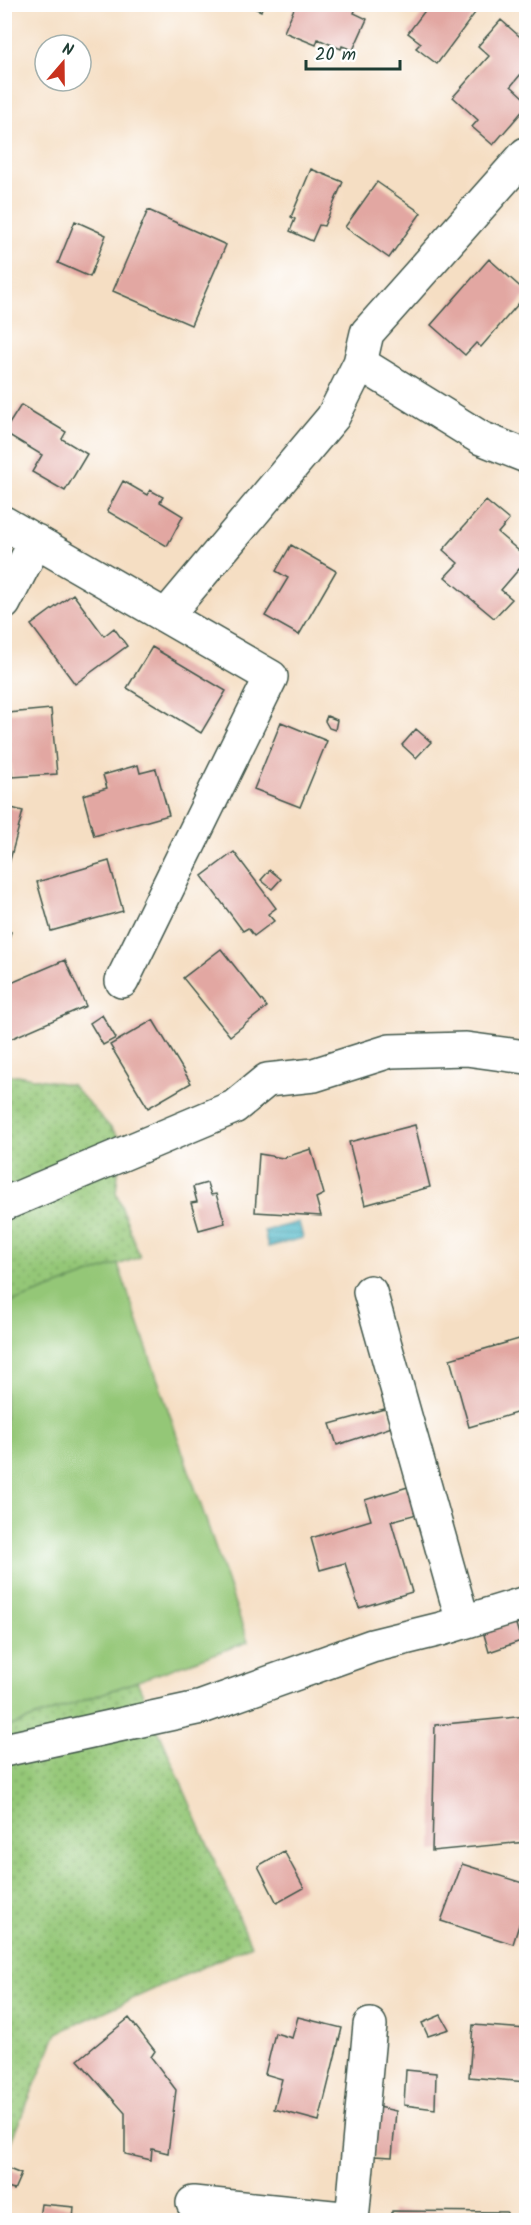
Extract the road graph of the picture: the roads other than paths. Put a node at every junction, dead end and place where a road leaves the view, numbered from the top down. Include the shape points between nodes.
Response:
1 (526, 154) edge
2 (360, 363) junction
3 (526, 456) edge
4 (4, 523) edge
5 (36, 541) junction
6 (4, 603) edge
7 (166, 616) junction
8 (122, 981) dead end
9 (526, 1057) edge
10 (4, 1204) edge
11 (370, 1292) dead end
12 (526, 1603) edge
13 (452, 1626) junction
14 (4, 1750) edge
15 (370, 2025) dead end
16 (193, 2203) dead end
17 (352, 2220) edge

1 - 2 street via 367,333
2 - 3 street via 481,438
2 - 7 street via 333,417
4 - 5 street
5 - 6 street
5 - 7 street
7 - 8 street via 271,677
9 - 10 street via 466,1049 390,1051 314,1075 267,1080 234,1107
11 - 13 street
12 - 13 street
13 - 14 street via 372,1646 202,1707
15 - 17 street
16 - 17 street

